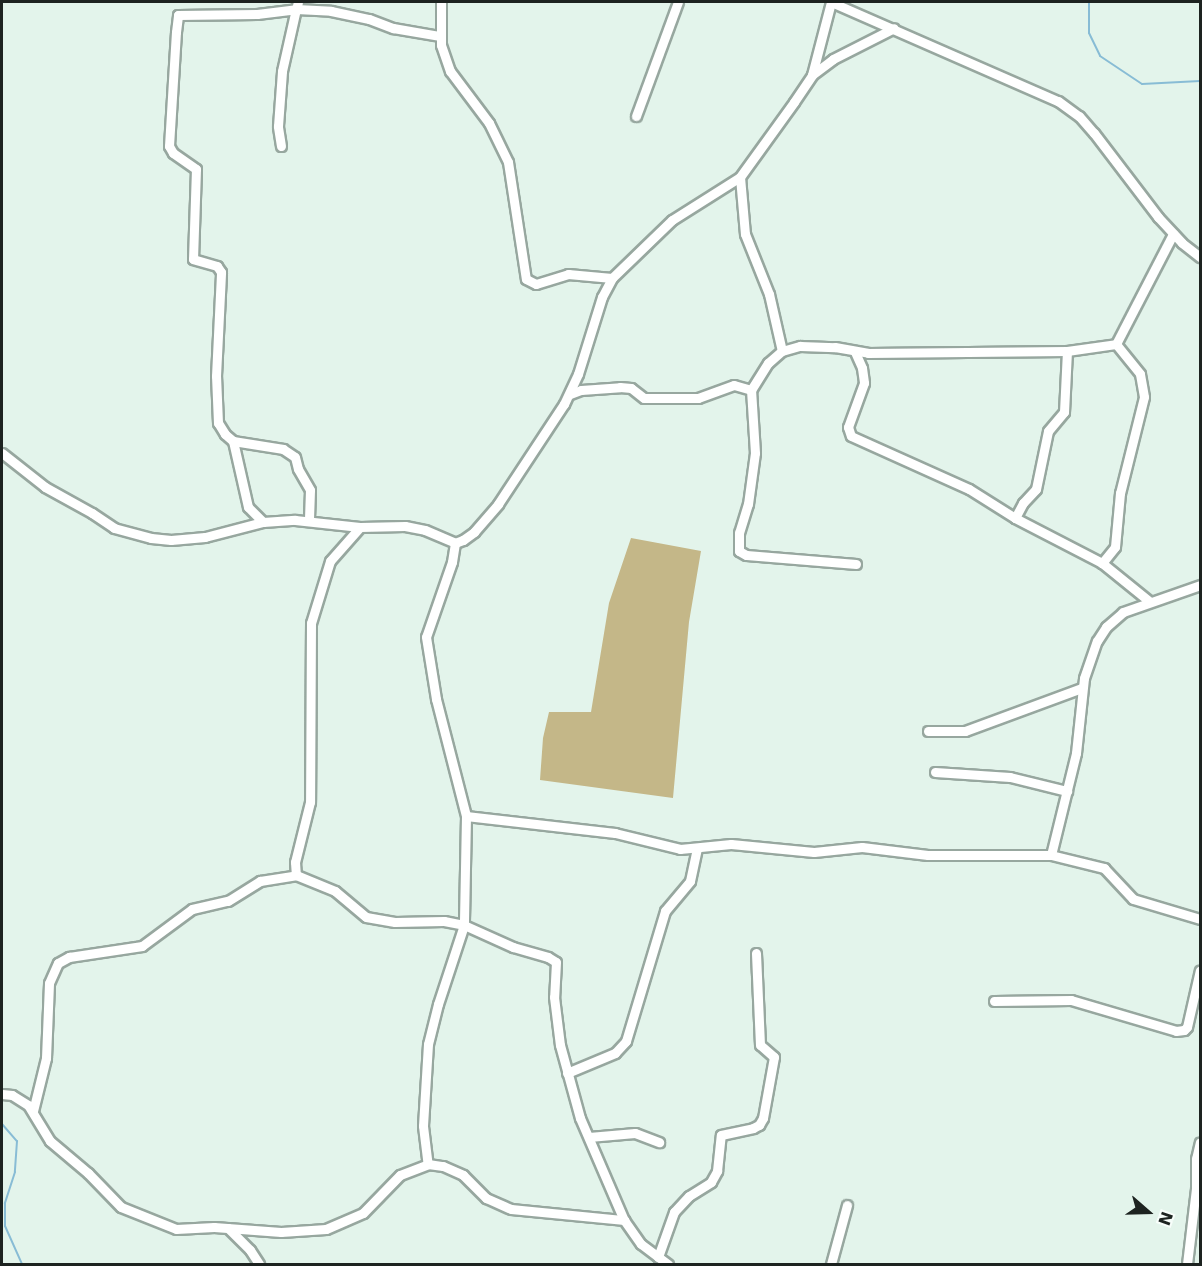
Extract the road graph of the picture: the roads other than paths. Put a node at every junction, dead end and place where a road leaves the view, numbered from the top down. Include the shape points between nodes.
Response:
1 (441, 2) edge
2 (678, 2) edge
3 (297, 5) edge
4 (894, 28) junction
5 (440, 36) junction
6 (812, 75) junction
7 (636, 116) dead end
8 (281, 146) dead end
9 (740, 177) junction
10 (1173, 234) junction
11 (1200, 256) edge
12 (612, 278) junction
13 (1116, 344) junction
14 (782, 351) junction
15 (1067, 351) junction
16 (855, 352) junction
17 (751, 390) junction
18 (570, 394) junction
19 (233, 441) junction
20 (2, 453) edge
21 (1015, 518) junction
22 (309, 520) junction
23 (263, 522) junction
24 (360, 527) junction
25 (455, 543) junction
26 (1102, 563) junction
27 (856, 564) dead end
28 (1200, 585) edge
29 (1149, 601) junction
30 (1082, 688) junction
31 (928, 731) dead end
32 (935, 772) dead end
33 (1067, 791) junction
34 (466, 816) junction
35 (697, 849) junction
36 (1051, 855) junction
37 (296, 875) junction
38 (1200, 919) edge
39 (464, 925) junction
40 (756, 953) dead end
41 (1200, 970) edge
42 (994, 1001) dead end
43 (567, 1073) junction
44 (2, 1094) edge
45 (33, 1111) junction
46 (589, 1137) junction
47 (659, 1142) dead end
48 (1200, 1142) edge
49 (428, 1164) junction
50 (847, 1205) dead end
51 (624, 1220) junction
52 (228, 1228) junction
53 (658, 1257) junction
54 (259, 1264) edge
55 (668, 1264) edge
56 (831, 1264) edge
57 (1187, 1264) edge

1 - 5 street
2 - 7 street
3 - 5 street
3 - 8 street via 282,71 278,126
3 - 19 street via 257,14 178,15 169,146 172,153 196,169 194,259 217,266 221,272 218,423
4 - 6 street via 833,59
4 - 6 street via 831,2
4 - 10 street via 1040,91 1072,111 1094,133
5 - 12 street via 450,71 489,123 508,162 525,279 536,284 568,274
6 - 9 street
9 - 12 street via 672,220
9 - 14 street via 745,234 769,294
10 - 11 street
10 - 13 street
12 - 18 street
13 - 15 street
13 - 26 street via 1140,374 1144,397 1120,493 1114,547
14 - 16 street via 809,346
14 - 17 street via 760,373
15 - 16 street
15 - 21 street via 1064,412 1046,439 1040,481
16 - 21 street via 864,383 848,427 851,436 969,489
17 - 18 street via 734,385 698,398 644,398 631,388 620,387
17 - 27 street via 755,453 739,551 746,555
18 - 25 street via 498,504 474,532
19 - 22 street via 283,449 295,456 310,490
19 - 23 street via 248,507
20 - 23 street via 63,499 118,531 178,539 225,533
21 - 26 street
22 - 23 street
22 - 24 street
24 - 25 street via 416,527
24 - 37 street via 330,561 311,623 310,802 295,862
25 - 34 street via 426,637 436,699
26 - 29 street
28 - 29 street
29 - 30 street via 1123,612 1106,627 1089,657
30 - 31 street via 965,731
30 - 33 street via 1080,736
32 - 33 street via 1010,777
33 - 36 street
34 - 35 street via 615,833 672,849
34 - 39 street
35 - 36 street via 731,844 814,852 862,847 928,855
35 - 43 street via 690,881 665,911 626,1041 615,1053
36 - 38 street via 1104,868 1133,899
37 - 39 street via 335,891 366,917
37 - 45 street via 260,881 228,901 192,909 142,946 69,957 58,963 49,984 46,1058
39 - 43 street via 556,963 554,997
39 - 49 street via 428,1044 423,1126
40 - 53 street via 760,1045 774,1057 763,1118 753,1128 721,1135 717,1171 711,1182 674,1212
41 - 42 street via 1184,1030 1176,1031 1071,1000
43 - 46 street
44 - 45 street via 12,1095
45 - 52 street via 50,1141 122,1208 182,1230
46 - 47 street via 635,1133
46 - 51 street
48 - 57 street
49 - 51 street via 463,1175 486,1198 511,1209
49 - 52 street via 400,1175 363,1213 333,1227 293,1232
50 - 56 street
51 - 53 street via 641,1244
52 - 54 street
53 - 55 street

